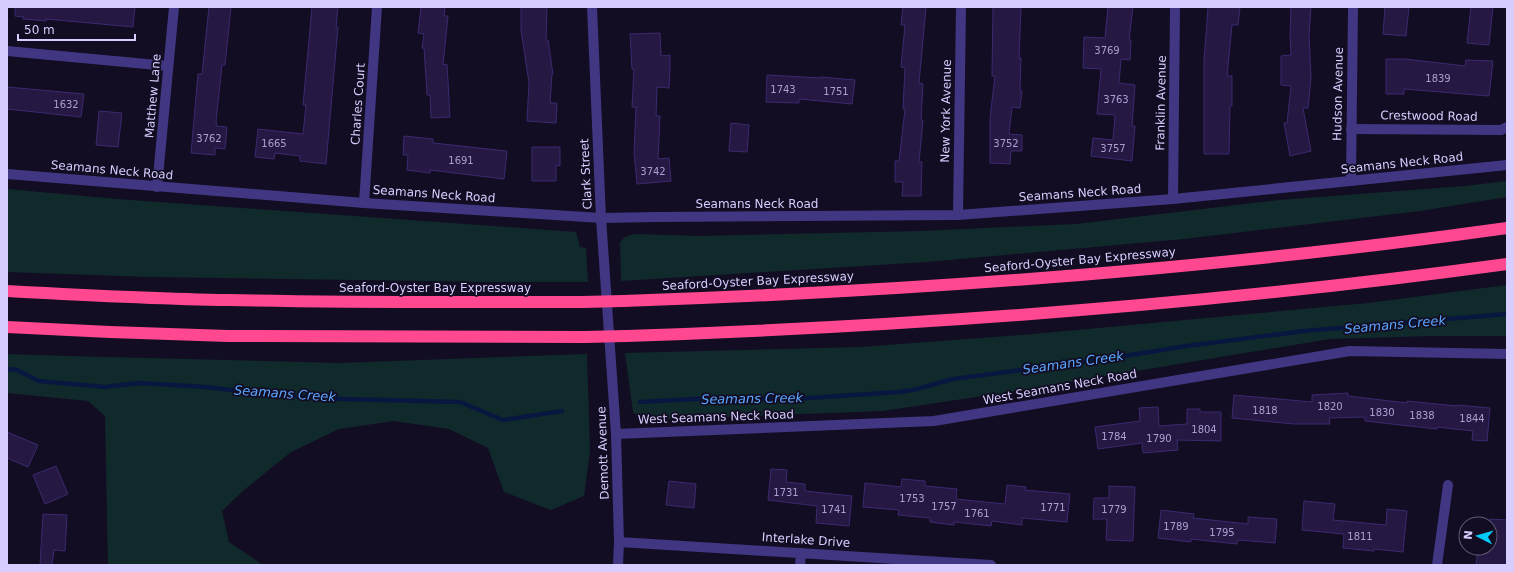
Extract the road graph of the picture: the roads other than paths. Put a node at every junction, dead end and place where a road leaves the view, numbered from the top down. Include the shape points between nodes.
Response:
1 (174, 7) edge
2 (377, 7) edge
3 (592, 7) edge
4 (961, 7) edge
5 (1175, 7) edge
6 (1353, 7) edge
7 (7, 51) edge
8 (168, 66) junction
9 (1507, 127) edge
10 (1351, 129) junction
11 (1507, 165) edge
12 (7, 174) edge
13 (1351, 181) junction
14 (157, 187) junction
15 (1172, 199) junction
16 (364, 203) junction
17 (958, 215) junction
18 (601, 218) junction
19 (1507, 228) edge
20 (1507, 264) edge
21 (7, 291) edge
22 (7, 327) edge
23 (610, 339) joint
24 (1507, 354) edge
25 (616, 434) junction
26 (1448, 485) dead end
27 (619, 542) junction
28 (801, 553) junction
29 (618, 565) edge
30 (800, 565) edge
31 (979, 565) edge
32 (992, 565) edge
33 (1437, 565) edge

1 - 8 street, Matthew Lane
2 - 16 street, Charles Court
3 - 18 street, Clark Street
4 - 17 street, New York Avenue
5 - 15 street, Franklin Avenue
6 - 10 street, Hudson Avenue
7 - 8 street
8 - 14 street, Matthew Lane
9 - 10 street, Crestwood Road via 1501,130
10 - 13 street, Hudson Avenue
11 - 13 street, Seamans Neck Road
12 - 14 street, Seamans Neck Road
13 - 15 street, Seamans Neck Road
14 - 16 street, Seamans Neck Road
15 - 17 street, Seamans Neck Road
16 - 18 street, Seamans Neck Road
17 - 18 street, Seamans Neck Road
18 - 23 street, Clark Street
19 - 21 highway, Seaford-Oyster Bay Expressway, bridge via 1292,254 1008,281 751,297 582,302 343,302 112,297
20 - 22 highway, bridge via 1295,289 1011,316 753,332 585,337 228,336
23 - 25 street, Demott Avenue
24 - 25 street, West Seamans Neck Road via 1350,351 934,421
25 - 27 street, Demott Avenue
26 - 33 street
27 - 28 street, Interlake Drive
27 - 29 street, Demott Avenue
28 - 30 street
28 - 31 street, Interlake Drive
31 - 32 street, Interlake Drive

